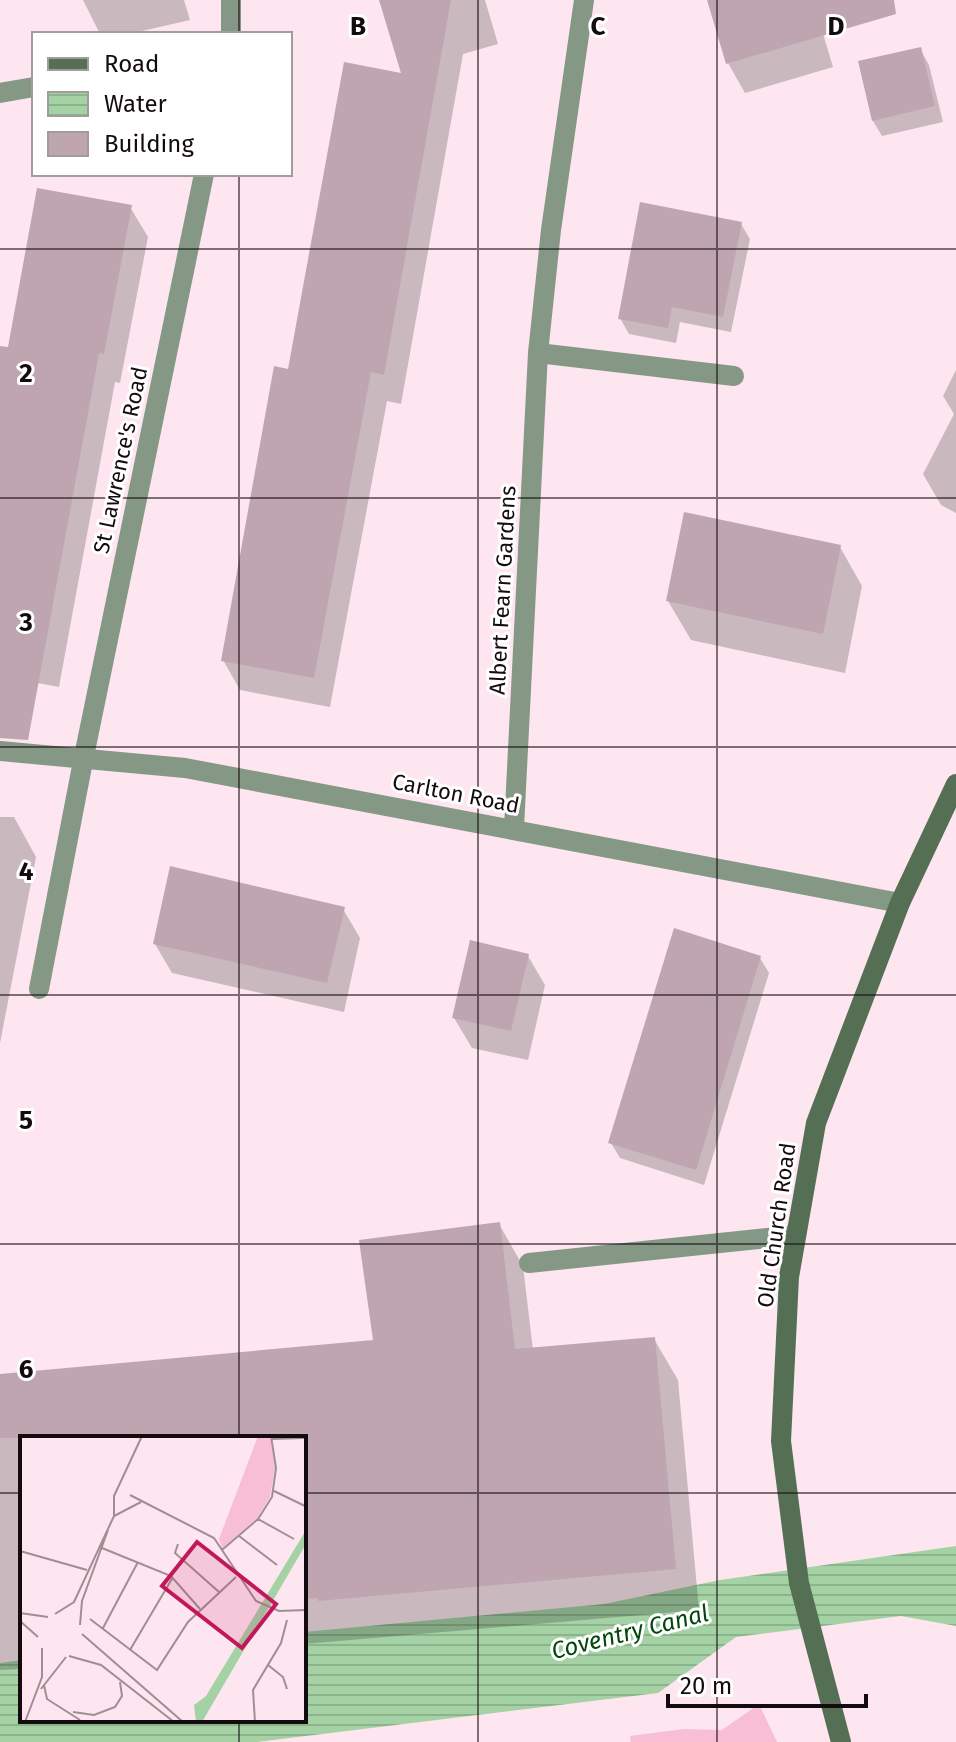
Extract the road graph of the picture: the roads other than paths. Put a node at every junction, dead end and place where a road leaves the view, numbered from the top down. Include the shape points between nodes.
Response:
1 (231, 0) edge
2 (584, 0) edge
3 (231, 32) edge
4 (32, 87) edge
5 (0, 93) edge
6 (204, 176) edge
7 (538, 353) junction
8 (734, 376) dead end
9 (0, 751) edge
10 (84, 756) junction
11 (956, 784) edge
12 (514, 828) junction
13 (900, 903) junction
14 (39, 989) dead end
15 (796, 1235) junction
16 (529, 1263) dead end
17 (841, 1742) edge

1 - 3 street
2 - 7 street, Albert Fearn Gardens
4 - 5 street
6 - 10 street, St Lawrence's Road
7 - 8 street
7 - 12 street, Albert Fearn Gardens
9 - 10 street, Carlton Road
10 - 12 street, Carlton Road via 185,768
10 - 14 street, St Lawrence's Road
11 - 13 main road, Old Church Road
12 - 13 street, Carlton Road
13 - 15 main road, Old Church Road via 816,1123
15 - 16 street
15 - 17 main road, Old Church Road via 781,1441 799,1583

